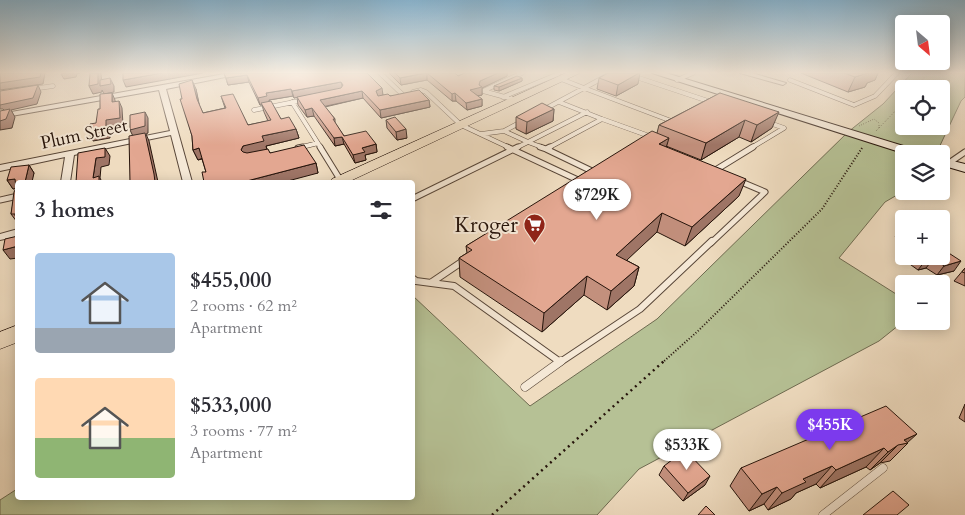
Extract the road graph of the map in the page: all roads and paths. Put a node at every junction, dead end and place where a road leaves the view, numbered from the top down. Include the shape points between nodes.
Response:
1 (110, 97) edge
2 (165, 97) edge
3 (431, 97) edge
4 (502, 97) edge
5 (522, 97) edge
6 (568, 97) edge
7 (608, 97) edge
8 (696, 97) edge
9 (722, 97) edge
10 (732, 97) edge
11 (831, 97) edge
12 (873, 97) edge
13 (311, 98) edge
14 (516, 100) junction
15 (292, 102) junction
16 (559, 102) junction
17 (714, 103) junction
18 (723, 106) edge
19 (707, 107) edge
20 (254, 110) dead end
21 (895, 111) edge
22 (587, 112) junction
23 (536, 114) edge
24 (0, 116) edge
25 (528, 118) edge
26 (758, 118) edge
27 (602, 119) junction
28 (461, 125) junction
29 (670, 128) edge
30 (504, 131) junction
31 (175, 132) junction
32 (661, 133) edge
33 (874, 133) dead end
34 (481, 134) junction
35 (653, 138) junction
36 (528, 142) junction
37 (646, 142) edge
38 (318, 143) junction
39 (895, 147) edge
40 (862, 148) dead end
41 (292, 149) edge
42 (513, 149) junction
43 (546, 149) junction
44 (965, 152) edge
45 (70, 153) junction
46 (950, 159) edge
47 (950, 164) edge
48 (706, 167) edge
49 (0, 168) edge
50 (605, 168) edge
51 (965, 168) edge
52 (714, 171) junction
53 (596, 173) junction
54 (723, 174) edge
55 (731, 178) edge
56 (66, 180) edge
57 (187, 180) edge
58 (339, 180) edge
59 (344, 180) edge
60 (582, 182) junction
61 (576, 186) edge
62 (15, 197) edge
63 (415, 198) edge
64 (0, 200) edge
65 (15, 233) edge
66 (0, 237) edge
67 (472, 255) edge
68 (415, 280) edge
69 (432, 282) junction
70 (15, 334) edge
71 (0, 341) edge
72 (560, 362) junction
73 (525, 387) dead end
74 (883, 468) dead end
75 (492, 515) edge
76 (823, 515) edge

1 - 24 street
2 - 31 street
3 - 28 lane
4 - 14 lane
5 - 14 main road
6 - 16 lane
7 - 29 lane via 678,124
8 - 17 lane
9 - 17 lane
10 - 39 main road
11 - 12 lane via 854,105
13 - 15 lane
14 - 28 main road
15 - 20 lane
15 - 38 lane
16 - 22 lane
16 - 23 lane
17 - 18 lane
17 - 19 lane
21 - 33 path
22 - 27 lane
22 - 36 lane
25 - 30 lane
26 - 52 lane via 784,128
27 - 35 lane
27 - 43 lane
28 - 34 lane
28 - 59 main road
30 - 34 lane
30 - 36 lane
31 - 45 street, Plum Street
31 - 57 street
32 - 35 lane
34 - 42 lane
35 - 37 lane
36 - 42 lane
36 - 43 lane
38 - 41 lane
38 - 58 lane
40 - 75 path via 815,216 699,330
42 - 60 lane
42 - 63 lane
43 - 53 lane
44 - 46 lane
45 - 49 street, Plum Street
45 - 56 street
47 - 51 main road
48 - 52 lane
50 - 53 lane
52 - 54 lane
53 - 60 lane
55 - 72 lane via 765,192 640,309
60 - 61 lane
62 - 64 lane
65 - 66 street
67 - 69 lane
68 - 69 lane
69 - 72 lane via 454,286
70 - 71 main road
72 - 73 lane
74 - 76 lane

